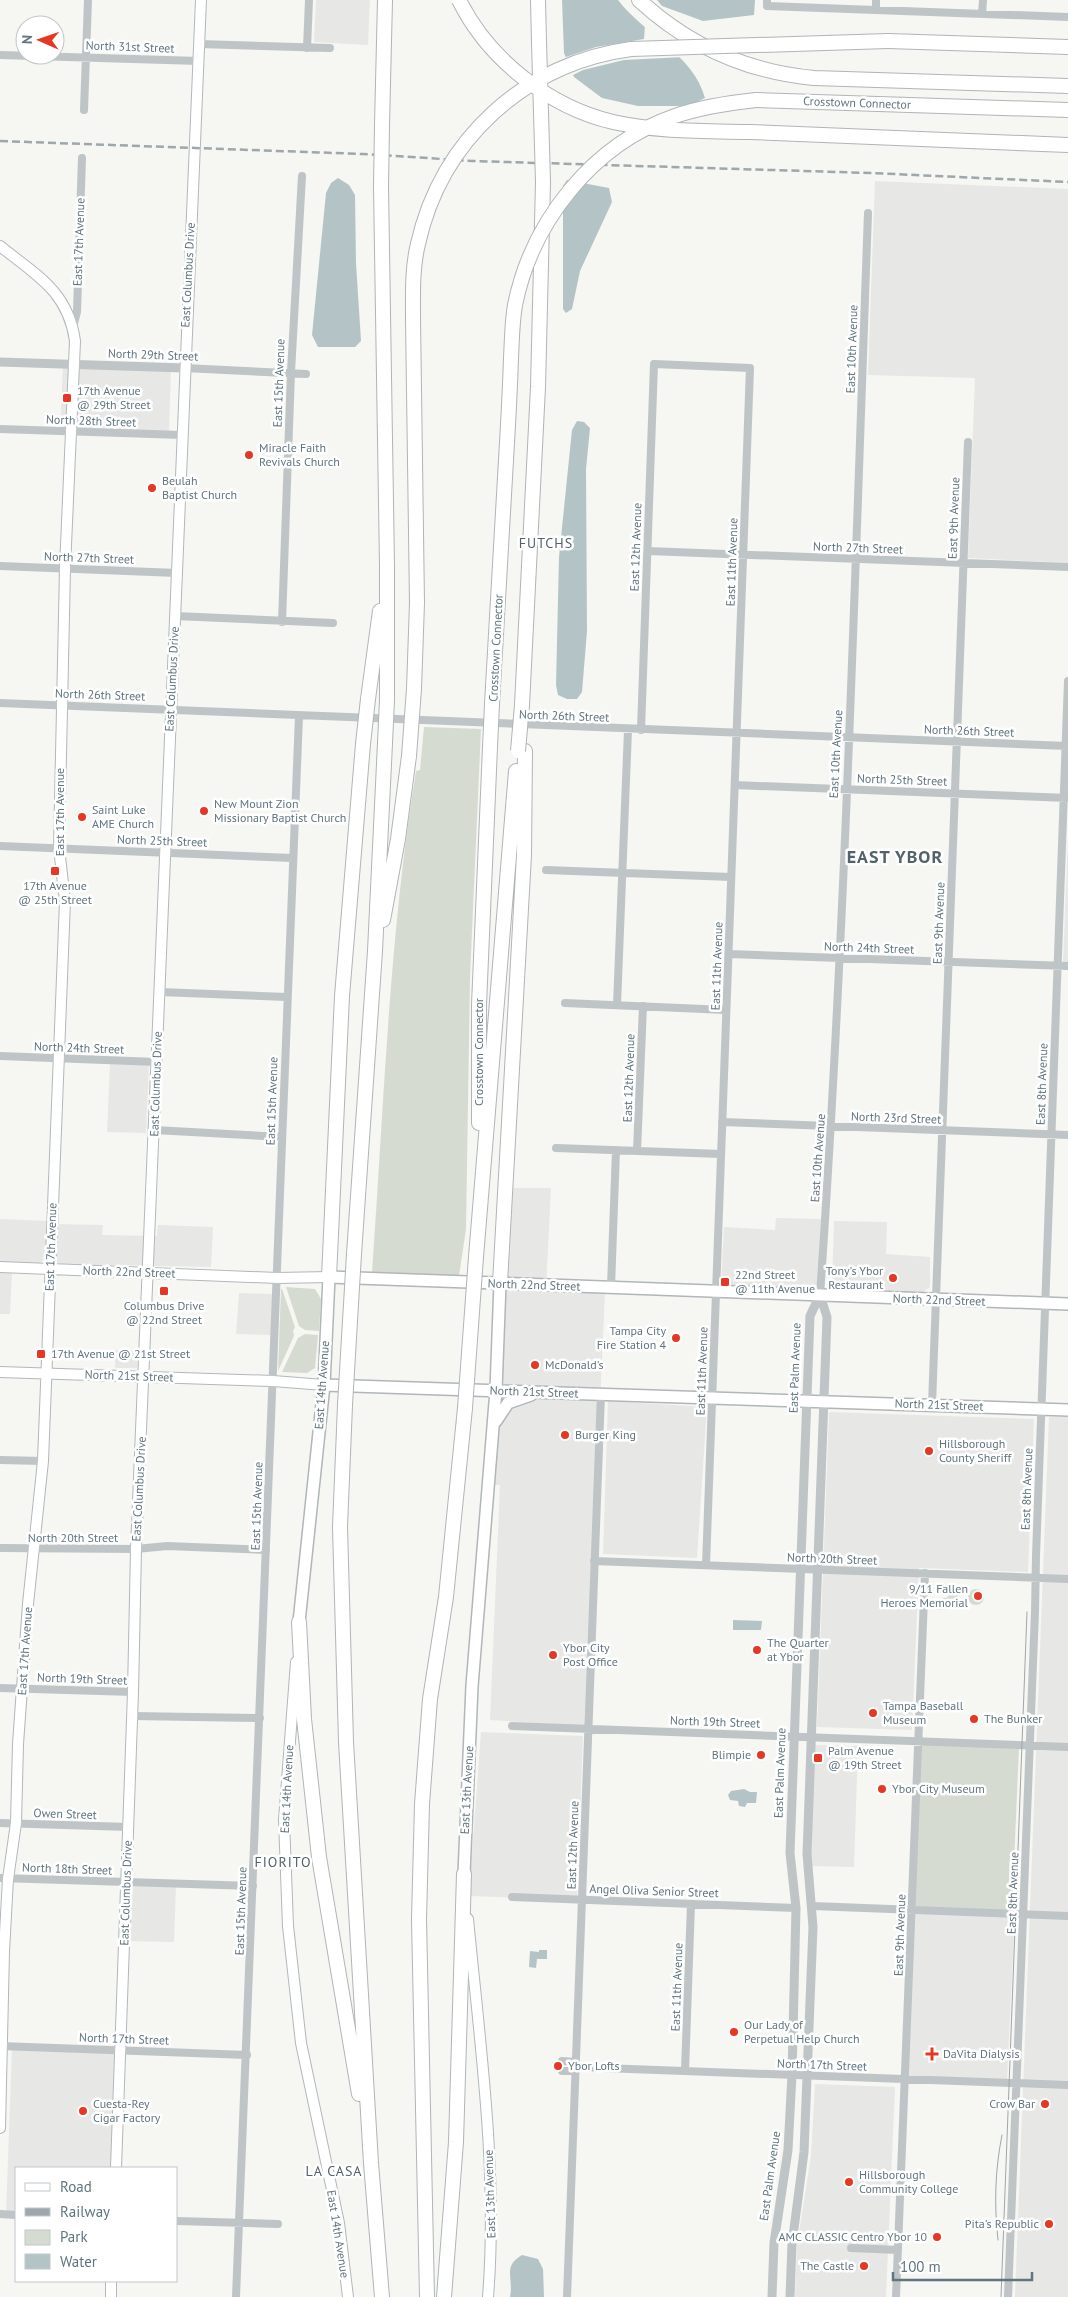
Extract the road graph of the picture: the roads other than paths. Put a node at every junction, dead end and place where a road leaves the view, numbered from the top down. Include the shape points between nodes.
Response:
1 (88, 0) edge
2 (201, 0) edge
3 (309, 0) edge
4 (384, 0) edge
5 (459, 0) edge
6 (538, 0) edge
7 (639, 0) edge
8 (876, 0) edge
9 (983, 0) edge
10 (767, 3) edge
11 (876, 10) junction
12 (982, 14) junction
13 (1068, 18) edge
14 (199, 44) junction
15 (1068, 47) edge
16 (307, 48) junction
17 (330, 48) dead end
18 (0, 55) edge
19 (86, 57) junction
20 (199, 61) junction
21 (1068, 86) edge
22 (84, 110) dead end
23 (1068, 110) edge
24 (1068, 145) edge
25 (82, 158) dead end
26 (302, 176) dead end
27 (868, 213) dead end
28 (0, 246) edge
29 (73, 327) junction
30 (0, 362) edge
31 (75, 364) junction
32 (654, 364) joint
33 (184, 368) junction
34 (291, 372) junction
35 (306, 374) dead end
36 (0, 429) edge
37 (71, 431) junction
38 (182, 435) junction
39 (968, 442) dead end
40 (648, 551) junction
41 (743, 555) junction
42 (856, 559) junction
43 (964, 563) junction
44 (0, 566) edge
45 (387, 566) junction
46 (1068, 567) edge
47 (65, 568) junction
48 (177, 573) junction
49 (175, 616) junction
50 (282, 622) junction
51 (333, 623) dead end
52 (1068, 681) edge
53 (0, 703) edge
54 (62, 706) junction
55 (171, 709) junction
56 (299, 716) junction
57 (628, 730) junction
58 (641, 730) junction
59 (737, 734) junction
60 (848, 738) junction
61 (957, 742) junction
62 (1067, 746) edge
63 (522, 751) junction
64 (735, 785) junction
65 (846, 790) junction
66 (955, 794) junction
67 (1066, 798) edge
68 (0, 846) edge
69 (59, 848) junction
70 (165, 853) junction
71 (293, 858) junction
72 (546, 870) dead end
73 (622, 873) junction
74 (731, 876) junction
75 (375, 951) junction
76 (728, 954) junction
77 (838, 958) junction
78 (949, 962) junction
79 (1057, 966) junction
80 (1068, 966) edge
81 (160, 992) junction
82 (287, 997) junction
83 (565, 1004) dead end
84 (617, 1006) junction
85 (643, 1006) junction
86 (726, 1010) junction
87 (0, 1056) edge
88 (59, 1058) junction
89 (157, 1062) junction
90 (722, 1122) junction
91 (832, 1127) junction
92 (154, 1130) junction
93 (943, 1131) junction
94 (1051, 1135) junction
95 (1068, 1135) edge
96 (282, 1137) junction
97 (556, 1148) dead end
98 (616, 1150) junction
99 (637, 1151) junction
100 (721, 1154) junction
101 (479, 1222) junction
102 (0, 1267) edge
103 (50, 1269) junction
104 (148, 1272) junction
105 (329, 1277) junction
106 (277, 1278) junction
107 (500, 1284) junction
108 (611, 1288) junction
109 (716, 1291) junction
110 (820, 1295) junction
111 (936, 1300) junction
112 (1045, 1304) junction
113 (1068, 1304) edge
114 (0, 1372) edge
115 (46, 1373) junction
116 (144, 1376) junction
117 (273, 1381) junction
118 (324, 1384) junction
119 (496, 1390) junction
120 (542, 1392) junction
121 (601, 1394) junction
122 (712, 1398) junction
123 (807, 1400) junction
124 (824, 1400) junction
125 (932, 1405) junction
126 (1041, 1409) junction
127 (1068, 1410) edge
128 (493, 1426) junction
129 (0, 1460) edge
130 (43, 1461) junction
131 (0, 1548) edge
132 (136, 1549) junction
133 (35, 1550) junction
134 (266, 1550) junction
135 (594, 1561) junction
136 (706, 1565) junction
137 (800, 1569) junction
138 (817, 1570) junction
139 (924, 1573) junction
140 (1035, 1578) junction
141 (1068, 1579) edge
142 (299, 1622) junction
143 (0, 1688) edge
144 (22, 1688) junction
145 (134, 1692) junction
146 (133, 1716) junction
147 (260, 1718) junction
148 (512, 1726) dead end
149 (588, 1729) junction
150 (794, 1736) junction
151 (811, 1737) junction
152 (918, 1741) junction
153 (1030, 1745) junction
154 (1068, 1747) edge
155 (0, 1823) edge
156 (16, 1824) junction
157 (129, 1827) junction
158 (464, 1874) junction
159 (4, 1879) edge
160 (126, 1882) junction
161 (253, 1886) junction
162 (512, 1897) dead end
163 (582, 1900) junction
164 (691, 1904) junction
165 (813, 1906) junction
166 (796, 1908) junction
167 (912, 1910) junction
168 (1024, 1914) junction
169 (1068, 1916) edge
170 (1, 2046) edge
171 (121, 2050) junction
172 (247, 2055) junction
173 (562, 2061) dead end
174 (576, 2066) junction
175 (562, 2070) dead end
176 (685, 2071) junction
177 (792, 2075) junction
178 (808, 2076) junction
179 (906, 2079) junction
180 (1017, 2083) junction
181 (1068, 2085) edge
182 (0, 2128) edge
183 (371, 2163) junction
184 (116, 2167) edge
185 (0, 2214) edge
186 (15, 2215) edge
187 (178, 2221) edge
188 (239, 2223) junction
189 (278, 2224) dead end
190 (851, 2248) dead end
191 (898, 2250) junction
192 (111, 2282) edge
193 (111, 2297) edge
194 (236, 2297) edge
195 (348, 2297) edge
196 (382, 2297) edge
197 (427, 2297) edge
198 (444, 2297) edge
199 (488, 2297) edge
200 (567, 2297) edge
201 (772, 2297) edge
202 (790, 2297) edge
203 (896, 2297) edge
204 (1008, 2297) edge

1 - 19 street
2 - 14 main road, East Columbus Drive
3 - 16 street
4 - 45 highway, bridge via 381,186
5 - 24 highway, bridge via 482,36 527,81 567,104 614,122 692,130
6 - 63 highway, bridge via 543,182 538,387
7 - 21 highway, Crosstown Connector via 675,30 711,51 783,75
8 - 11 street
9 - 12 street
10 - 11 street
11 - 12 street
12 - 13 street
14 - 16 street
14 - 20 main road, East Columbus Drive
15 - 75 highway, bridge via 888,41 631,49 603,53 542,77 502,103 474,131 444,173 428,208 413,280 417,584 414,689 409,756 392,876
16 - 17 street
18 - 19 street, North 31st Street
19 - 20 street, North 31st Street
19 - 22 street
20 - 33 main road, East Columbus Drive
23 - 101 highway, Crosstown Connector, bridge via 756,100 726,103 673,116 625,140 603,155 549,217 522,275 515,306 479,1005
25 - 29 street, East 17th Avenue via 77,312
26 - 34 street, East 15th Avenue
27 - 42 street, East 10th Avenue
28 - 29 main road, East 17th Avenue via 46,282 68,310
29 - 31 main road, East 17th Avenue
30 - 31 street, North 29th Street
31 - 33 street, North 29th Street
31 - 37 main road, East 17th Avenue
32 - 40 street, East 12th Avenue
32 - 41 street, East 11th Avenue via 750,368
33 - 34 street, North 29th Street
33 - 38 main road, East Columbus Drive
34 - 35 street, North 29th Street
34 - 50 street, East 15th Avenue
36 - 37 street, North 28th Street
37 - 38 street, North 28th Street
37 - 47 main road, East 17th Avenue
38 - 48 main road, East Columbus Drive
39 - 43 street, East 9th Avenue
40 - 41 street, North 27th Street
40 - 58 street, East 12th Avenue
41 - 42 street, North 27th Street
41 - 59 street, East 11th Avenue
42 - 43 street, North 27th Street
42 - 60 street, East 10th Avenue
43 - 46 street, North 27th Street
43 - 61 street, East 9th Avenue
44 - 47 street, North 27th Street
45 - 75 highway, bridge via 385,743
45 - 105 highway, bridge via 368,699 342,996
47 - 48 street, North 27th Street
47 - 54 main road, East 17th Avenue
48 - 49 main road, East Columbus Drive
49 - 50 street
49 - 55 main road, East Columbus Drive
50 - 51 street
52 - 62 street, East 8th Avenue
53 - 54 street, North 26th Street
54 - 55 street, North 26th Street
54 - 69 main road, East 17th Avenue
55 - 56 street, North 26th Street
55 - 70 main road, East Columbus Drive
56 - 57 street, North 26th Street
56 - 71 street, East 15th Avenue
57 - 58 street, North 26th Street
57 - 73 street
58 - 59 street, North 26th Street
59 - 60 street, North 26th Street
59 - 64 street, East 11th Avenue
60 - 61 street, North 26th Street
60 - 65 street, East 10th Avenue
61 - 62 street, North 26th Street
61 - 66 street, East 9th Avenue
62 - 67 street, East 8th Avenue
63 - 101 highway
63 - 107 highway via 524,855
64 - 65 street, North 25th Street
64 - 74 street, East 11th Avenue
65 - 66 street, North 25th Street
65 - 77 street, East 10th Avenue
66 - 67 street, North 25th Street
66 - 78 street, East 9th Avenue
67 - 79 street, East 8th Avenue
68 - 69 street, North 25th Street
69 - 70 street, North 25th Street
69 - 88 main road, East 17th Avenue via 65,901
70 - 71 street, North 25th Street
70 - 81 main road, East Columbus Drive
71 - 82 street, East 15th Avenue
72 - 73 street
73 - 74 street
73 - 84 street
74 - 76 street, East 11th Avenue
75 - 183 highway, bridge via 354,1254 340,1527 342,1648
76 - 77 street, North 24th Street
76 - 86 street, East 11th Avenue
77 - 78 street, North 24th Street
77 - 91 street, East 10th Avenue
78 - 79 street, North 24th Street
78 - 93 street, East 9th Avenue
79 - 80 street, North 24th Street
79 - 94 street, East 8th Avenue
81 - 82 street
81 - 89 main road, East Columbus Drive
82 - 96 street, East 15th Avenue
83 - 84 street
84 - 85 street
85 - 86 street
85 - 99 street, East 12th Avenue
86 - 90 street, East 11th Avenue
87 - 88 street, North 24th Street
88 - 89 street, North 24th Street
88 - 103 main road, East 17th Avenue
89 - 92 main road, East Columbus Drive
90 - 91 street, North 23rd Street
90 - 100 street, East 11th Avenue
91 - 93 street, North 23rd Street
91 - 110 street, East 10th Avenue
92 - 96 street
92 - 104 main road, East Columbus Drive
93 - 94 street, North 23rd Street
93 - 111 street, East 9th Avenue
94 - 95 street, North 23rd Street
94 - 112 street, East 8th Avenue
96 - 106 street, East 15th Avenue
97 - 98 street
98 - 99 street
98 - 108 street
99 - 100 street
100 - 109 street, East 11th Avenue
101 - 197 highway, bridge via 465,1408 446,1597 430,1699 422,1804 419,1919
102 - 103 main road, North 22nd Street
103 - 104 main road, North 22nd Street
103 - 115 main road, East 17th Avenue
104 - 106 main road, North 22nd Street
104 - 116 main road, East Columbus Drive
105 - 106 main road, North 22nd Street
105 - 107 main road, North 22nd Street
105 - 118 main road, East 14th Avenue
106 - 117 street, East 15th Avenue
107 - 108 main road, North 22nd Street
107 - 119 main road, East 13th Avenue
108 - 109 main road, North 22nd Street
109 - 110 main road, North 22nd Street
109 - 122 street, East 11th Avenue
110 - 111 main road, North 22nd Street
110 - 123 street, East Palm Avenue via 810,1316
110 - 124 street via 827,1317
111 - 112 main road, North 22nd Street
111 - 125 street, East 9th Avenue
112 - 113 main road, North 22nd Street
112 - 126 street, East 8th Avenue
114 - 115 main road, North 21st Street
115 - 116 main road, North 21st Street
115 - 130 main road, East 17th Avenue
116 - 117 main road, North 21st Street
116 - 132 main road, East Columbus Drive
117 - 118 main road, North 21st Street
117 - 134 street, East 15th Avenue
118 - 119 main road, North 21st Street
118 - 142 main road, East 14th Avenue
119 - 120 main road, North 21st Street
119 - 128 main road, East 13th Avenue
120 - 121 main road, North 21st Street
120 - 128 main road via 508,1403
121 - 122 main road, North 21st Street
121 - 135 street, East 12th Avenue
122 - 123 main road, North 21st Street
122 - 136 street, East 11th Avenue
123 - 124 main road, North 21st Street
123 - 137 street, East Palm Avenue
124 - 125 main road, North 21st Street
124 - 138 street
125 - 126 main road, North 21st Street
126 - 127 main road, North 21st Street
126 - 140 street, East 8th Avenue
128 - 158 main road, East 13th Avenue via 472,1686
129 - 130 street
130 - 133 main road, East 17th Avenue
131 - 133 street, North 20th Street
132 - 133 street, North 20th Street
132 - 134 street, North 20th Street via 167,1546
132 - 145 main road, East Columbus Drive
133 - 144 main road, East 17th Avenue
134 - 147 street, East 15th Avenue
135 - 136 street, North 20th Street
135 - 149 street, East 12th Avenue
136 - 137 street, North 20th Street
137 - 138 street, North 20th Street
137 - 150 street, East Palm Avenue
138 - 139 street, North 20th Street
138 - 151 street
139 - 140 street, North 20th Street
139 - 152 street, East 9th Avenue
140 - 141 street, North 20th Street
140 - 153 street, East 8th Avenue
142 - 183 highway via 304,1719 319,1857
142 - 195 main road, East 14th Avenue via 284,1820 288,1926 301,2043 339,2223
143 - 144 street, North 19th Street
144 - 145 street, North 19th Street
144 - 156 main road, East 17th Avenue
145 - 146 main road, East Columbus Drive
146 - 147 street
146 - 157 main road, East Columbus Drive
147 - 161 street, East 15th Avenue
148 - 149 street, North 19th Street
149 - 150 street, North 19th Street
149 - 163 street, East 12th Avenue
150 - 151 street, North 19th Street
150 - 166 street, East Palm Avenue via 790,1853
151 - 152 street, North 19th Street
151 - 165 street via 807,1854
152 - 153 street, North 19th Street
152 - 167 street, East 9th Avenue
153 - 154 street, North 19th Street
153 - 168 street, East 8th Avenue
155 - 156 street, Owen Street
156 - 157 street, Owen Street
156 - 159 main road, East 17th Avenue
157 - 160 main road, East Columbus Drive
158 - 198 highway via 456,2142
158 - 199 main road, East 13th Avenue via 486,2103 491,2205
159 - 160 street, North 18th Street
159 - 170 main road, East 17th Avenue
160 - 161 street, North 18th Street
160 - 171 main road, East Columbus Drive
161 - 172 street, East 15th Avenue
162 - 163 street, Angel Oliva Senior Street
163 - 164 street, Angel Oliva Senior Street
163 - 174 street, East 12th Avenue
164 - 166 street, Angel Oliva Senior Street
164 - 176 street, East 11th Avenue
165 - 167 street
165 - 178 street
166 - 177 street, East Palm Avenue
167 - 168 street
167 - 179 street, East 9th Avenue
168 - 169 street
168 - 180 street, East 8th Avenue
170 - 171 street, North 17th Street
170 - 182 main road, East 17th Avenue
171 - 172 street, North 17th Street
171 - 184 main road, East Columbus Drive
172 - 188 street, East 15th Avenue
173 - 174 street
174 - 175 street
174 - 176 street, North 17th Street
174 - 200 street, East 12th Avenue
176 - 177 street, North 17th Street
177 - 178 street, North 17th Street
177 - 201 street, East Palm Avenue via 788,2150 774,2243
178 - 179 street, North 17th Street
178 - 202 street
179 - 180 street, North 17th Street
179 - 191 street, East 9th Avenue
180 - 181 street, North 17th Street
180 - 204 street, East 8th Avenue
183 - 196 highway
185 - 186 street
187 - 188 street
188 - 189 street
188 - 194 street, East 15th Avenue
190 - 191 street
191 - 203 street, East 9th Avenue
192 - 193 main road

